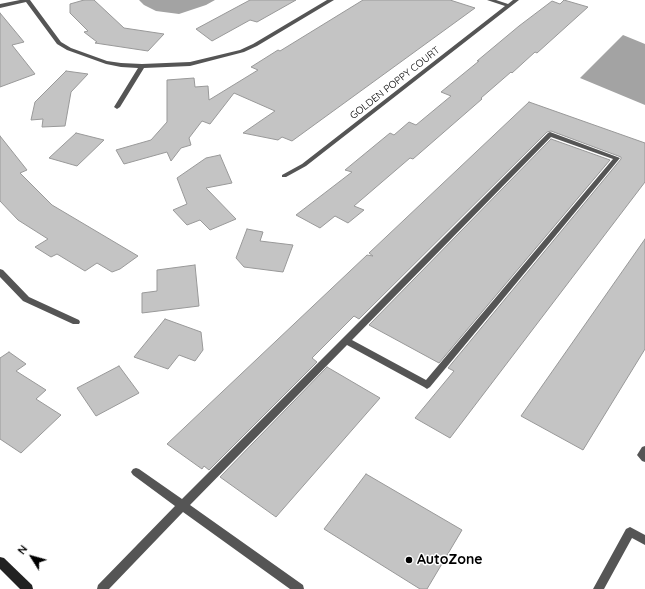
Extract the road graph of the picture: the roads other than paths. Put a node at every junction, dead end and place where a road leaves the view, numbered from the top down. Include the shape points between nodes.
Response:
1 (27, 0) edge
2 (331, 0) edge
3 (490, 0) edge
4 (516, 0) edge
5 (508, 5) junction
6 (0, 6) edge
7 (142, 66) junction
8 (118, 107) dead end
9 (284, 176) dead end
10 (0, 272) edge
11 (76, 322) dead end
12 (346, 341) junction
13 (645, 450) edge
14 (645, 458) edge
15 (136, 472) dead end
16 (183, 505) junction
17 (645, 540) edge
18 (0, 562) edge
19 (28, 589) edge
20 (102, 589) edge
21 (299, 589) edge
22 (598, 589) edge

1 - 6 street
1 - 7 street via 59,43 69,49 106,62
2 - 7 street via 242,51 190,64
3 - 5 street
4 - 5 street, GOLDEN POPPY COURT
5 - 9 street, GOLDEN POPPY COURT via 304,166
7 - 8 street
10 - 11 street via 26,299
12 - 12 street via 550,134 616,158 427,386
12 - 16 street
13 - 14 street via 642,455
15 - 16 street
16 - 20 street
16 - 21 street
17 - 22 street via 630,532
18 - 19 main road

